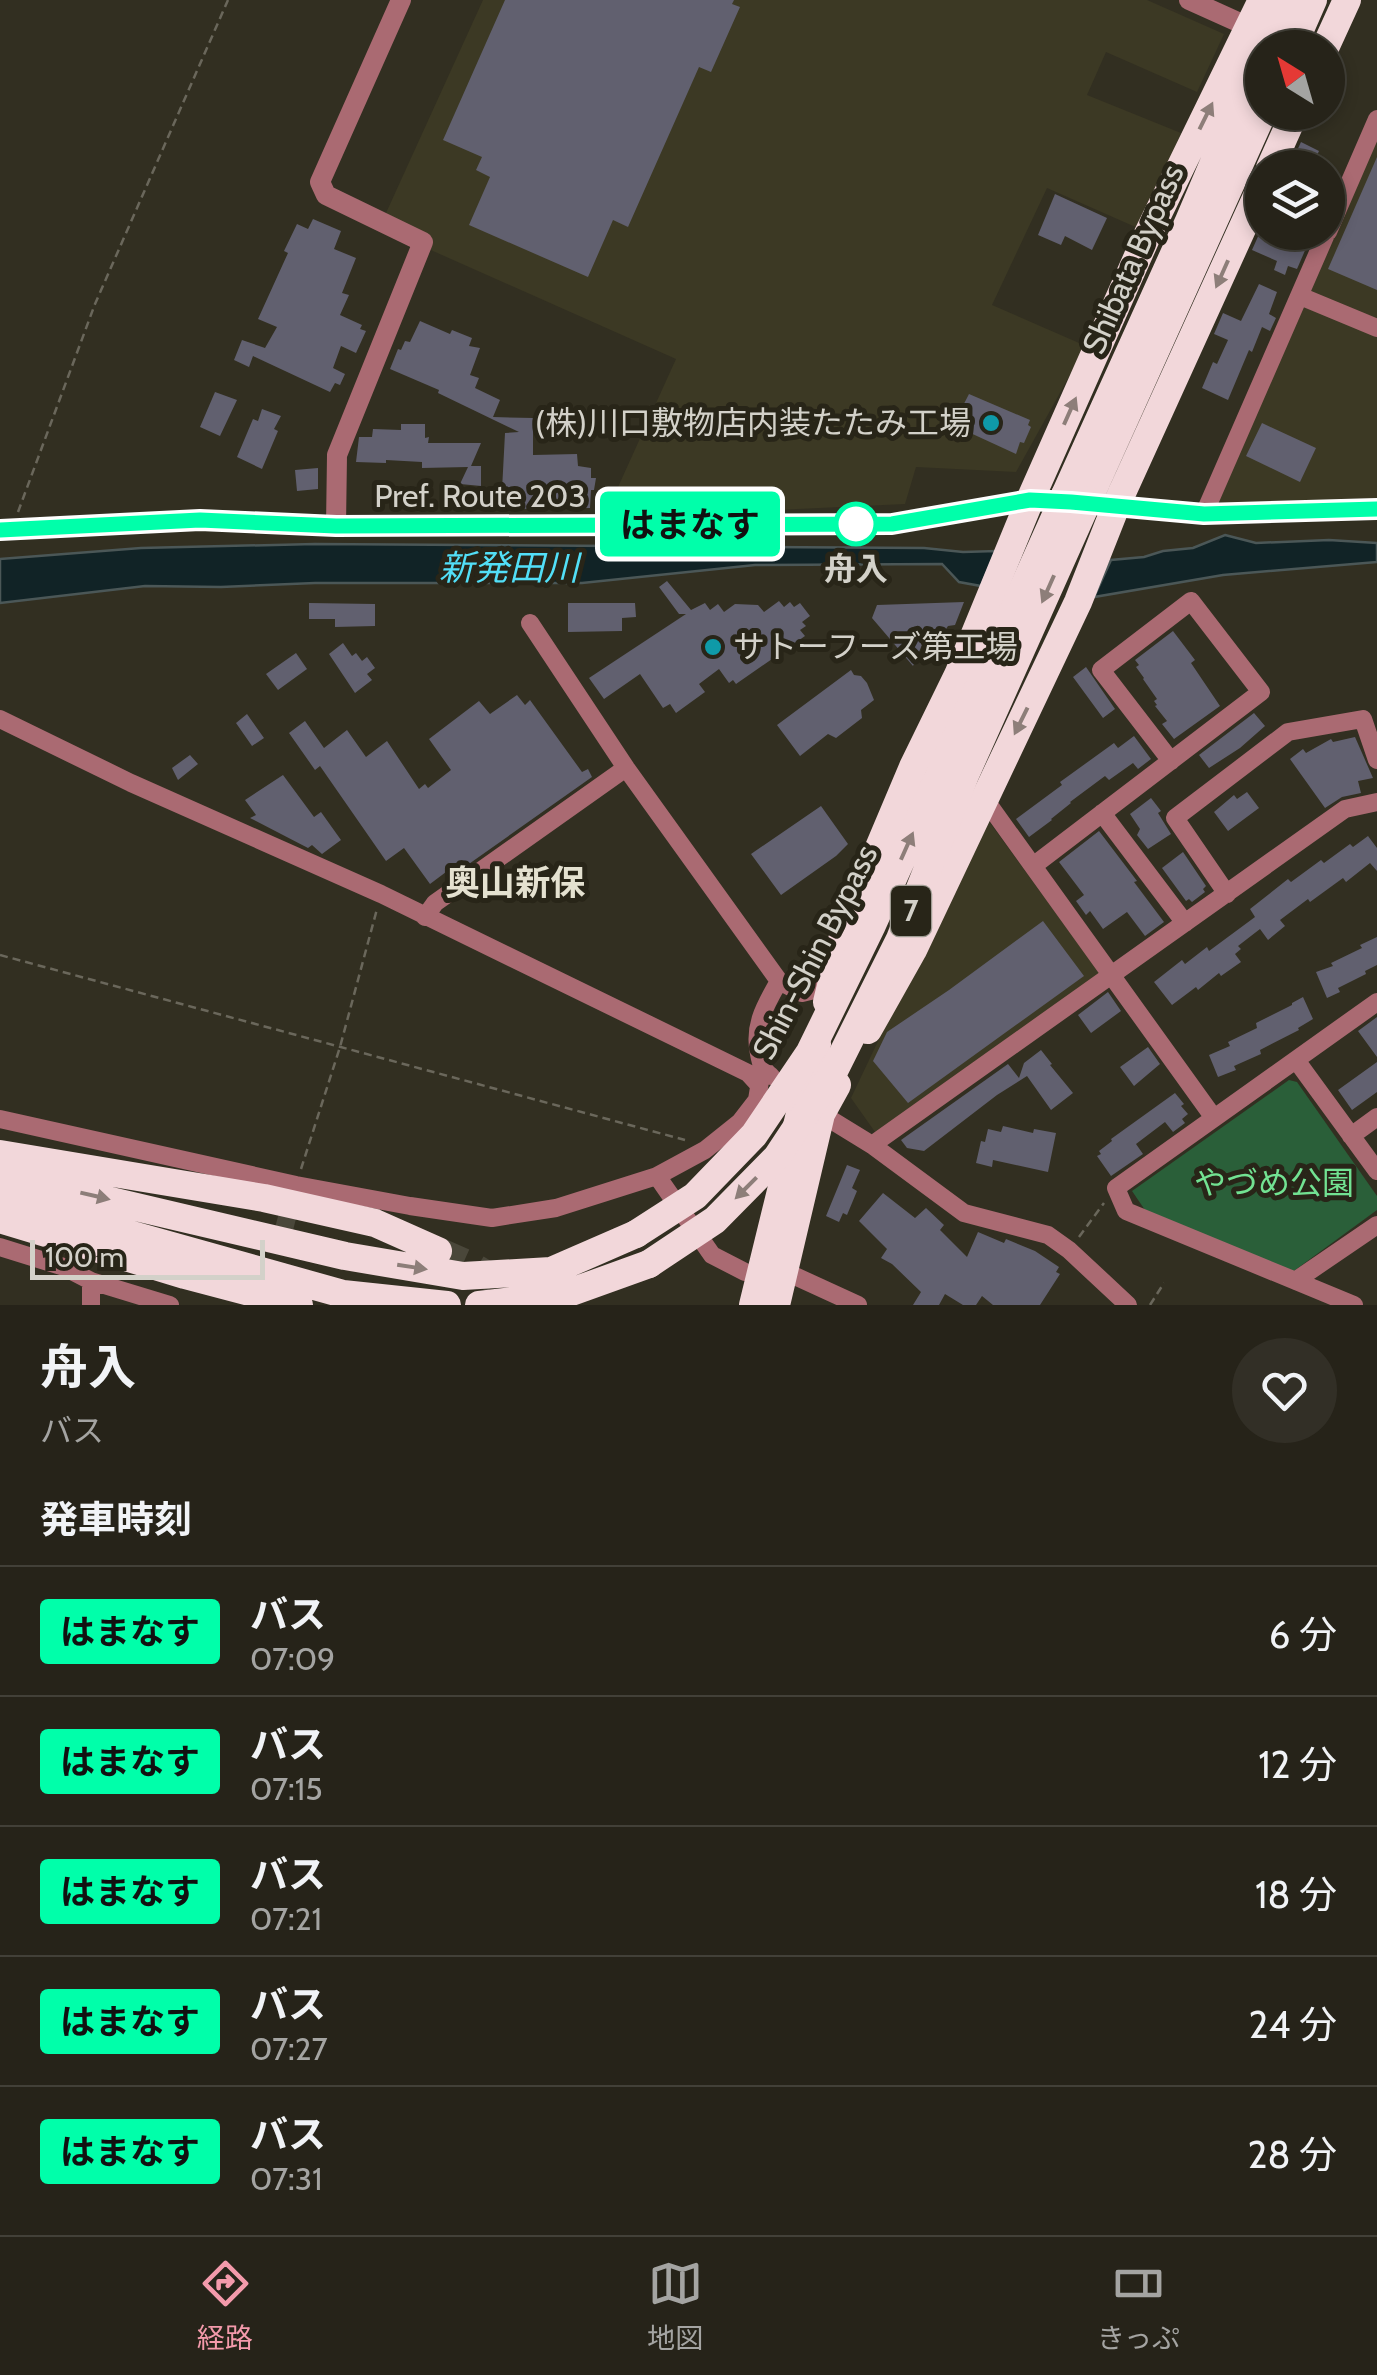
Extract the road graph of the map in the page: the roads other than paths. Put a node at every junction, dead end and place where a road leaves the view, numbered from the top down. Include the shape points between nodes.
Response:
1 (401, 0) edge
2 (1189, 0) edge
3 (1262, 0) edge
4 (1284, 0) edge
5 (1313, 0) edge
6 (1347, 0) edge
7 (1259, 30) edge
8 (1265, 30) edge
9 (1300, 30) edge
10 (1333, 30) edge
11 (1245, 33) edge
12 (1245, 64) edge
13 (1245, 82) edge
14 (1377, 119) edge
15 (1253, 130) edge
16 (1345, 191) edge
17 (1245, 222) edge
18 (1199, 228) junction
19 (1319, 250) edge
20 (1300, 296) junction
21 (1377, 328) edge
22 (1076, 497) junction
23 (1030, 500) junction
24 (1116, 506) junction
25 (1377, 508) edge
26 (1204, 514) junction
27 (336, 526) junction
28 (6, 530) edge
29 (530, 623) dead end
30 (0, 719) edge
31 (1377, 760) edge
32 (1171, 761) junction
33 (626, 768) junction
34 (984, 798) junction
35 (1377, 802) edge
36 (1102, 814) junction
37 (1032, 866) junction
38 (1227, 894) junction
39 (424, 918) junction
40 (1185, 924) junction
41 (1112, 976) junction
42 (779, 981) junction
43 (831, 986) junction
44 (1377, 1002) edge
45 (1296, 1060) junction
46 (761, 1077) junction
47 (812, 1108) junction
48 (1377, 1117) edge
49 (1214, 1118) junction
50 (0, 1119) edge
51 (1351, 1136) junction
52 (872, 1145) junction
53 (0, 1154) edge
54 (1377, 1171) edge
55 (0, 1175) edge
56 (657, 1176) junction
57 (0, 1198) edge
58 (0, 1219) edge
59 (1377, 1225) edge
60 (0, 1247) edge
61 (438, 1251) tunnel mouth
62 (745, 1272) dead end
63 (91, 1281) junction
64 (1295, 1281) junction
65 (786, 1289) edge
66 (90, 1305) edge
67 (170, 1305) edge
68 (299, 1305) edge
69 (448, 1305) edge
70 (479, 1305) tunnel mouth
71 (753, 1305) edge
72 (841, 1305) edge
73 (858, 1305) edge
74 (1128, 1305) edge
75 (1354, 1305) edge

1 - 27 street via 320,182 326,195 424,242 336,455
2 - 11 street
3 - 7 highway, 7
4 - 8 highway, Shibata Bypass / 7
5 - 9 highway
6 - 10 highway
23 -> 12 highway, 7 via 1146,238
13 - 18 highway, Shibata Bypass / 7
14 - 16 street
15 - 18 highway, Shibata Bypass / 7
17 -> 24 highway, 7
18 - 22 highway, Shibata Bypass / 7
19 - 20 street
20 - 21 street
20 - 26 street
55 -> 22 highway, Shin-Shin Bypass / 7, bridge via 345,1256 463,1276 551,1270 636,1234 695,1196 754,1135 810,1052
22 -> 70 highway, Shin-Shin Bypass / 7, bridge via 900,939 834,1072 777,1157 715,1220 648,1264 563,1295
23 - 24 main road, Pref. Route 203
23 - 27 main road, Pref. Route 203 via 892,524
23 - 43 highway, 7 via 845,928
24 - 26 main road, Pref. Route 203
24 -> 34 highway, 7
25 - 26 main road, Pref. Route 203
27 - 28 main road, Pref. Route 203 via 200,520
29 - 33 street
30 - 39 street
31 - 38 street via 1363,719 1288,732 1175,818
32 - 32 street via 1261,692 1192,601 1101,670
32 - 36 street
33 - 39 street via 435,903
33 - 42 street
34 - 37 street
34 - 47 highway, 7 via 913,950
35 - 38 street via 1345,809
36 - 37 street
36 - 40 street
37 - 41 street
38 - 40 street
39 - 46 street
40 - 41 street
41 - 49 street
41 - 52 street
42 - 43 street via 802,994
42 - 46 street via 760,1016
43 - 47 highway, 7
44 - 45 street
45 - 49 street
45 - 51 street
46 - 47 street
46 - 56 street via 757,1100 740,1122
47 - 52 street
47 - 65 highway, 7
47 - 71 highway, 7
48 - 51 street
49 - 64 street via 1116,1188 1126,1211
50 - 56 street via 295,1187 492,1218 556,1208
51 - 54 street
52 - 74 street via 964,1213 1048,1234
53 - 61 highway via 264,1198 375,1223
56 - 62 street via 712,1255
57 - 69 highway via 343,1294
58 - 68 highway
59 - 64 street
60 - 63 street
63 - 66 street
63 - 67 street
64 - 75 street
65 - 72 street
65 - 73 street

